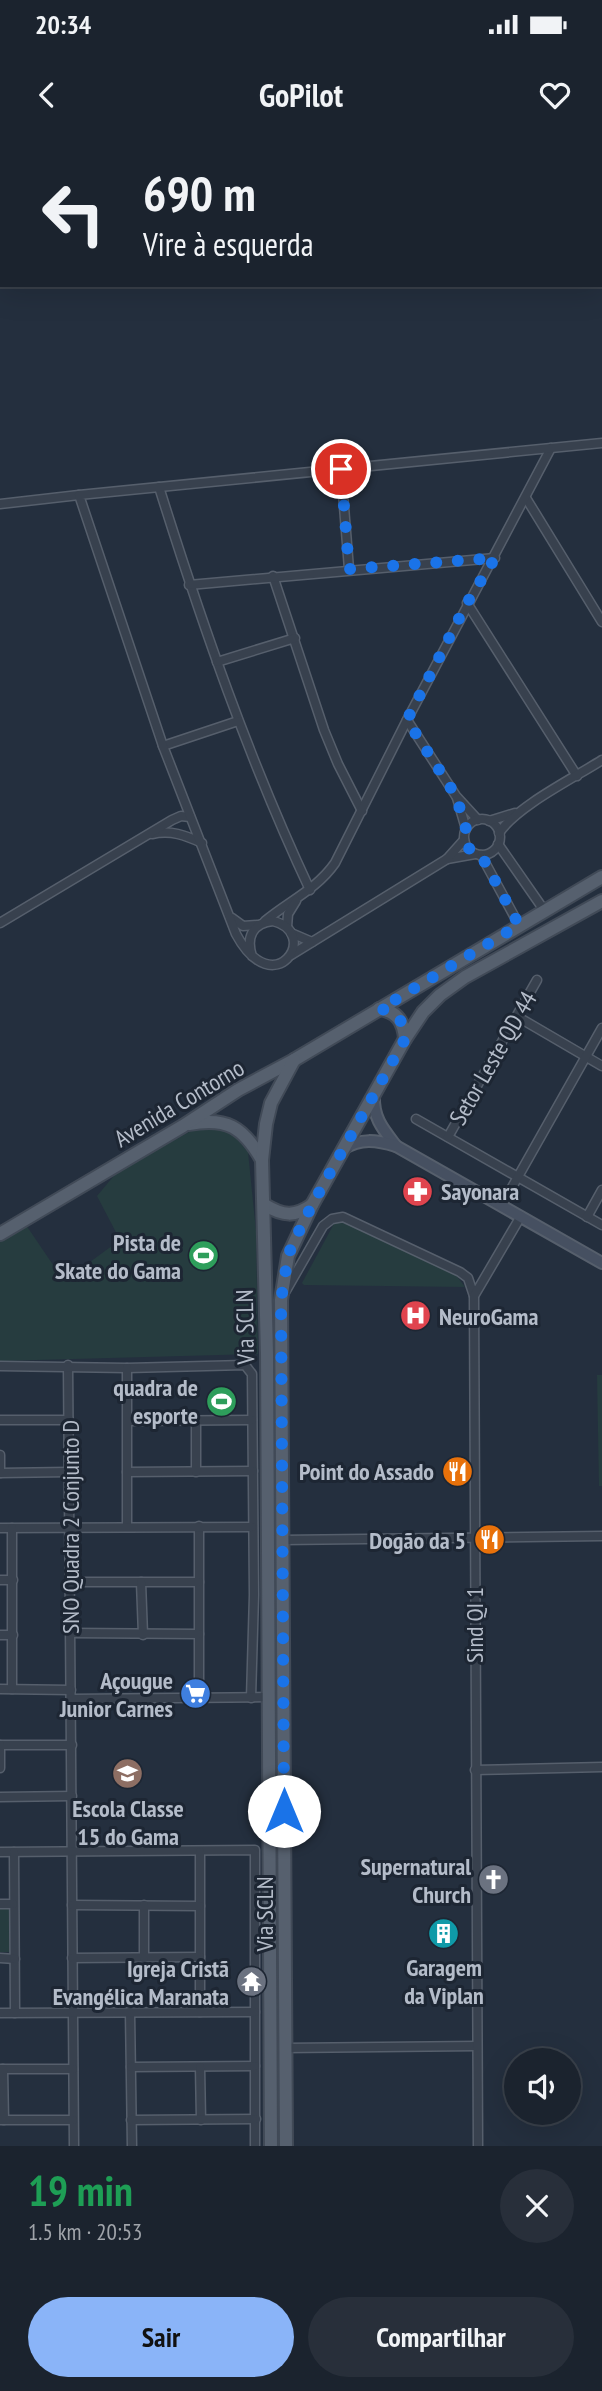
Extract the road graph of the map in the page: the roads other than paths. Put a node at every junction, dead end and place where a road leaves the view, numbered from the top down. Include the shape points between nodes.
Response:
1 (602, 443) edge
2 (551, 448) junction
3 (341, 469) junction
4 (159, 487) junction
5 (79, 495) junction
6 (526, 498) junction
7 (0, 504) edge
8 (495, 558) junction
9 (349, 569) junction
10 (273, 576) junction
11 (189, 584) junction
12 (467, 603) junction
13 (602, 622) edge
14 (295, 638) junction
15 (217, 662) junction
16 (407, 720) junction
17 (238, 721) junction
18 (163, 746) junction
19 (602, 760) edge
20 (577, 776) junction
21 (456, 796) junction
22 (524, 809) junction
23 (362, 811) junction
24 (190, 817) junction
25 (478, 820) junction
26 (489, 821) junction
27 (466, 829) junction
28 (499, 833) junction
29 (146, 835) junction
30 (464, 840) junction
31 (202, 844) junction
32 (498, 844) junction
33 (478, 854) junction
34 (447, 859) junction
35 (602, 877) edge
36 (310, 890) junction
37 (297, 899) junction
38 (602, 901) edge
39 (544, 910) junction
40 (228, 913) junction
41 (0, 923) edge
42 (261, 923) junction
43 (519, 925) junction
44 (289, 930) junction
45 (312, 942) junction
46 (291, 955) junction
47 (252, 956) junction
48 (537, 980) dead end
49 (380, 1009) junction
50 (518, 1017) junction
51 (602, 1028) edge
52 (405, 1039) junction
53 (586, 1057) junction
54 (294, 1060) junction
55 (602, 1066) edge
56 (374, 1093) junction
57 (416, 1118) dead end
58 (186, 1124) junction
59 (448, 1137) junction
60 (396, 1146) junction
61 (343, 1149) junction
62 (262, 1160) junction
63 (518, 1177) junction
64 (602, 1190) edge
65 (265, 1205) junction
66 (312, 1205) junction
67 (502, 1205) junction
68 (521, 1216) junction
69 (587, 1217) junction
70 (602, 1225) edge
71 (0, 1234) edge
72 (602, 1263) edge
73 (474, 1296) junction
74 (281, 1300) junction
75 (266, 1331) junction
76 (281, 1333) junction
77 (281, 1352) junction
78 (267, 1354) junction
79 (68, 1365) junction
80 (0, 1366) edge
81 (128, 1368) junction
82 (0, 1420) edge
83 (69, 1420) junction
84 (196, 1420) junction
85 (252, 1420) junction
86 (128, 1421) junction
87 (0, 1455) edge
88 (253, 1471) junction
89 (69, 1472) junction
90 (127, 1472) junction
91 (196, 1472) junction
92 (0, 1473) edge
93 (127, 1526) junction
94 (199, 1526) junction
95 (253, 1527) junction
96 (0, 1528) edge
97 (12, 1528) junction
98 (70, 1528) junction
99 (474, 1536) junction
100 (602, 1536) edge
101 (282, 1540) junction
102 (0, 1580) edge
103 (13, 1580) junction
104 (70, 1582) junction
105 (141, 1582) junction
106 (199, 1582) junction
107 (71, 1633) junction
108 (13, 1634) junction
109 (199, 1634) junction
110 (0, 1635) edge
111 (143, 1635) junction
112 (0, 1689) edge
113 (12, 1689) junction
114 (71, 1694) junction
115 (269, 1697) junction
116 (251, 1698) junction
117 (199, 1699) junction
118 (0, 1745) edge
119 (72, 1745) junction
120 (602, 1767) edge
121 (0, 1768) edge
122 (475, 1770) junction
123 (269, 1794) junction
124 (284, 1794) junction
125 (72, 1796) junction
126 (0, 1797) edge
127 (269, 1811) junction
128 (284, 1811) junction
129 (72, 1851) junction
130 (0, 1852) edge
131 (14, 1852) junction
132 (200, 1852) junction
133 (0, 1904) edge
134 (13, 1904) junction
135 (72, 1905) junction
136 (144, 1905) junction
137 (200, 1906) junction
138 (200, 1957) junction
139 (0, 1958) edge
140 (72, 1958) junction
141 (144, 1958) junction
142 (15, 1959) junction
143 (73, 2012) junction
144 (130, 2012) junction
145 (200, 2012) junction
146 (255, 2012) junction
147 (0, 2013) edge
148 (15, 2013) junction
149 (477, 2046) junction
150 (285, 2048) junction
151 (255, 2066) junction
152 (131, 2067) junction
153 (200, 2067) junction
154 (73, 2068) junction
155 (1, 2069) edge
156 (256, 2119) junction
157 (2, 2120) edge
158 (73, 2120) junction
159 (131, 2120) junction
160 (201, 2120) junction
161 (74, 2146) edge
162 (132, 2146) edge
163 (256, 2146) edge
164 (271, 2146) edge
165 (286, 2146) edge
166 (478, 2146) edge

1 - 2 street
2 - 3 street
2 - 6 street
3 - 4 street
3 - 9 street
4 - 5 street
4 - 11 street
5 - 7 street
5 - 18 street
6 - 8 street
6 - 13 street
8 - 9 street
8 - 12 street
9 - 10 street
10 - 11 street
10 - 14 street
11 - 15 street
12 - 16 street
12 - 20 street
14 - 15 street
14 - 23 street via 331,749
15 - 17 street
16 - 21 street
16 - 23 street
17 - 18 street
17 - 36 street
18 - 24 street
19 - 20 street
20 - 22 street
21 - 25 street
21 - 27 street
22 - 26 street
22 - 28 street
23 - 36 street via 335,863
24 - 29 street via 177,818
24 - 31 street
25 - 26 street
25 - 27 street
26 - 28 street
27 - 30 street
28 - 32 street
29 - 31 street via 175,833
29 - 41 street
30 - 33 street
30 - 34 street
31 - 40 street
32 - 33 street via 488,854
32 - 39 street
33 - 34 street
33 - 43 street
34 - 45 street
35 - 39 main road, Avenida Contorno
36 - 37 street
37 - 42 street
37 - 44 street via 288,914
38 - 52 main road, Via SCLN via 452,985 423,1012
39 - 43 main road, Avenida Contorno
40 - 42 street via 243,926
40 - 47 street via 239,940
42 - 44 street via 280,922
42 - 47 street via 251,934
43 - 49 main road, Avenida Contorno
44 - 45 street
44 - 46 street via 294,948
45 - 46 street
46 - 47 street via 285,962 269,966
48 - 50 street, Setor Leste QD 44
49 - 52 main road via 400,1019
49 - 54 main road, Avenida Contorno
50 - 53 street
50 - 59 street, Setor Leste QD 44
51 - 53 street
52 - 56 main road, Via SCLN
53 - 55 street
53 - 63 street
54 - 58 main road, Avenida Contorno
54 - 62 main road, Via SCLN via 271,1103
56 - 60 main road via 374,1114
56 - 61 main road, Via SCLN
57 - 59 street
58 - 62 main road via 211,1121 231,1125
58 - 71 main road, Avenida Contorno
59 - 63 street
60 - 61 main road via 370,1140
60 - 67 main road
61 - 66 main road, Via SCLN
62 - 65 main road, Via SCLN
63 - 67 street
63 - 69 street
64 - 69 street
65 - 66 main road via 293,1215
65 - 75 main road, Via SCLN
66 - 74 main road, Via SCLN via 288,1256
67 - 68 main road
68 - 72 main road
68 - 73 street
69 - 70 street
73 - 74 street via 468,1278 460,1272 343,1217 323,1226
73 - 99 street, Sind QI 1
74 - 76 main road, Via SCLN
75 - 76 main road
75 - 78 main road, Via SCLN
76 - 77 main road, Via SCLN
77 - 78 main road via 274,1349
77 - 101 main road, Via SCLN
78 - 115 main road, Via SCLN
79 - 80 street
79 - 81 street
79 - 83 street, SNO Quadra 2 Conjunto D
81 - 85 street via 245,1365 252,1374
81 - 86 street
82 - 83 street
83 - 89 street, SNO Quadra 2 Conjunto D
84 - 85 street
84 - 86 street
84 - 91 street
85 - 88 street
86 - 90 street
87 - 92 street
88 - 91 street
88 - 95 street
89 - 92 street
89 - 98 street, SNO Quadra 2 Conjunto D
90 - 91 street
90 - 93 street
93 - 94 street
93 - 98 street
94 - 95 street
94 - 106 street
95 - 116 street
96 - 97 street
97 - 98 street
97 - 103 street
98 - 104 street, SNO Quadra 2 Conjunto D
99 - 100 street
99 - 101 street
99 - 122 street, Sind QI 1
101 - 124 main road, Via SCLN
102 - 103 street
103 - 108 street
104 - 105 street
104 - 107 street, SNO Quadra 2 Conjunto D
105 - 106 street
105 - 111 street
106 - 109 street
107 - 111 street
107 - 114 street, SNO Quadra 2 Conjunto D
108 - 110 street
108 - 113 street
109 - 111 street
109 - 117 street
112 - 113 street
113 - 114 street
114 - 117 street
114 - 119 street, SNO Quadra 2 Conjunto D
115 - 116 street
115 - 123 main road, Via SCLN
116 - 117 street
118 - 119 street
118 - 121 street
119 - 125 street, SNO Quadra 2 Conjunto D
120 - 122 street
122 - 149 street, Sind QI 1
123 - 124 main road
123 - 127 main road, Via SCLN
124 - 128 main road, Via SCLN
125 - 126 street
125 - 129 street, SNO Quadra 2 Conjunto D
127 - 128 main road
127 - 164 main road, Via SCLN
128 - 150 main road, Via SCLN
129 - 131 street
129 - 132 street
129 - 135 street, SNO Quadra 2 Conjunto D
130 - 131 street
131 - 134 street
132 - 137 street
132 - 146 street via 255,1850
133 - 134 street
134 - 142 street
135 - 136 street
135 - 140 street, SNO Quadra 2 Conjunto D
136 - 137 street
136 - 141 street
137 - 138 street
138 - 141 street
138 - 145 street
139 - 142 street
140 - 141 street
140 - 143 street, SNO Quadra 2 Conjunto D
142 - 148 street
143 - 144 street
143 - 148 street
143 - 154 street, SNO Quadra 2 Conjunto D
144 - 145 street
144 - 152 street
145 - 146 street
146 - 151 street
147 - 148 street
149 - 150 street
149 - 166 street, Sind QI 1
150 - 165 main road, Via SCLN
151 - 153 street
151 - 156 street
152 - 153 street
152 - 159 street
153 - 160 street
154 - 155 street
154 - 158 street, SNO Quadra 2 Conjunto D
155 - 157 street
156 - 160 street
156 - 163 street
157 - 158 street
158 - 161 street, SNO Quadra 2 Conjunto D
159 - 160 street
159 - 162 street

